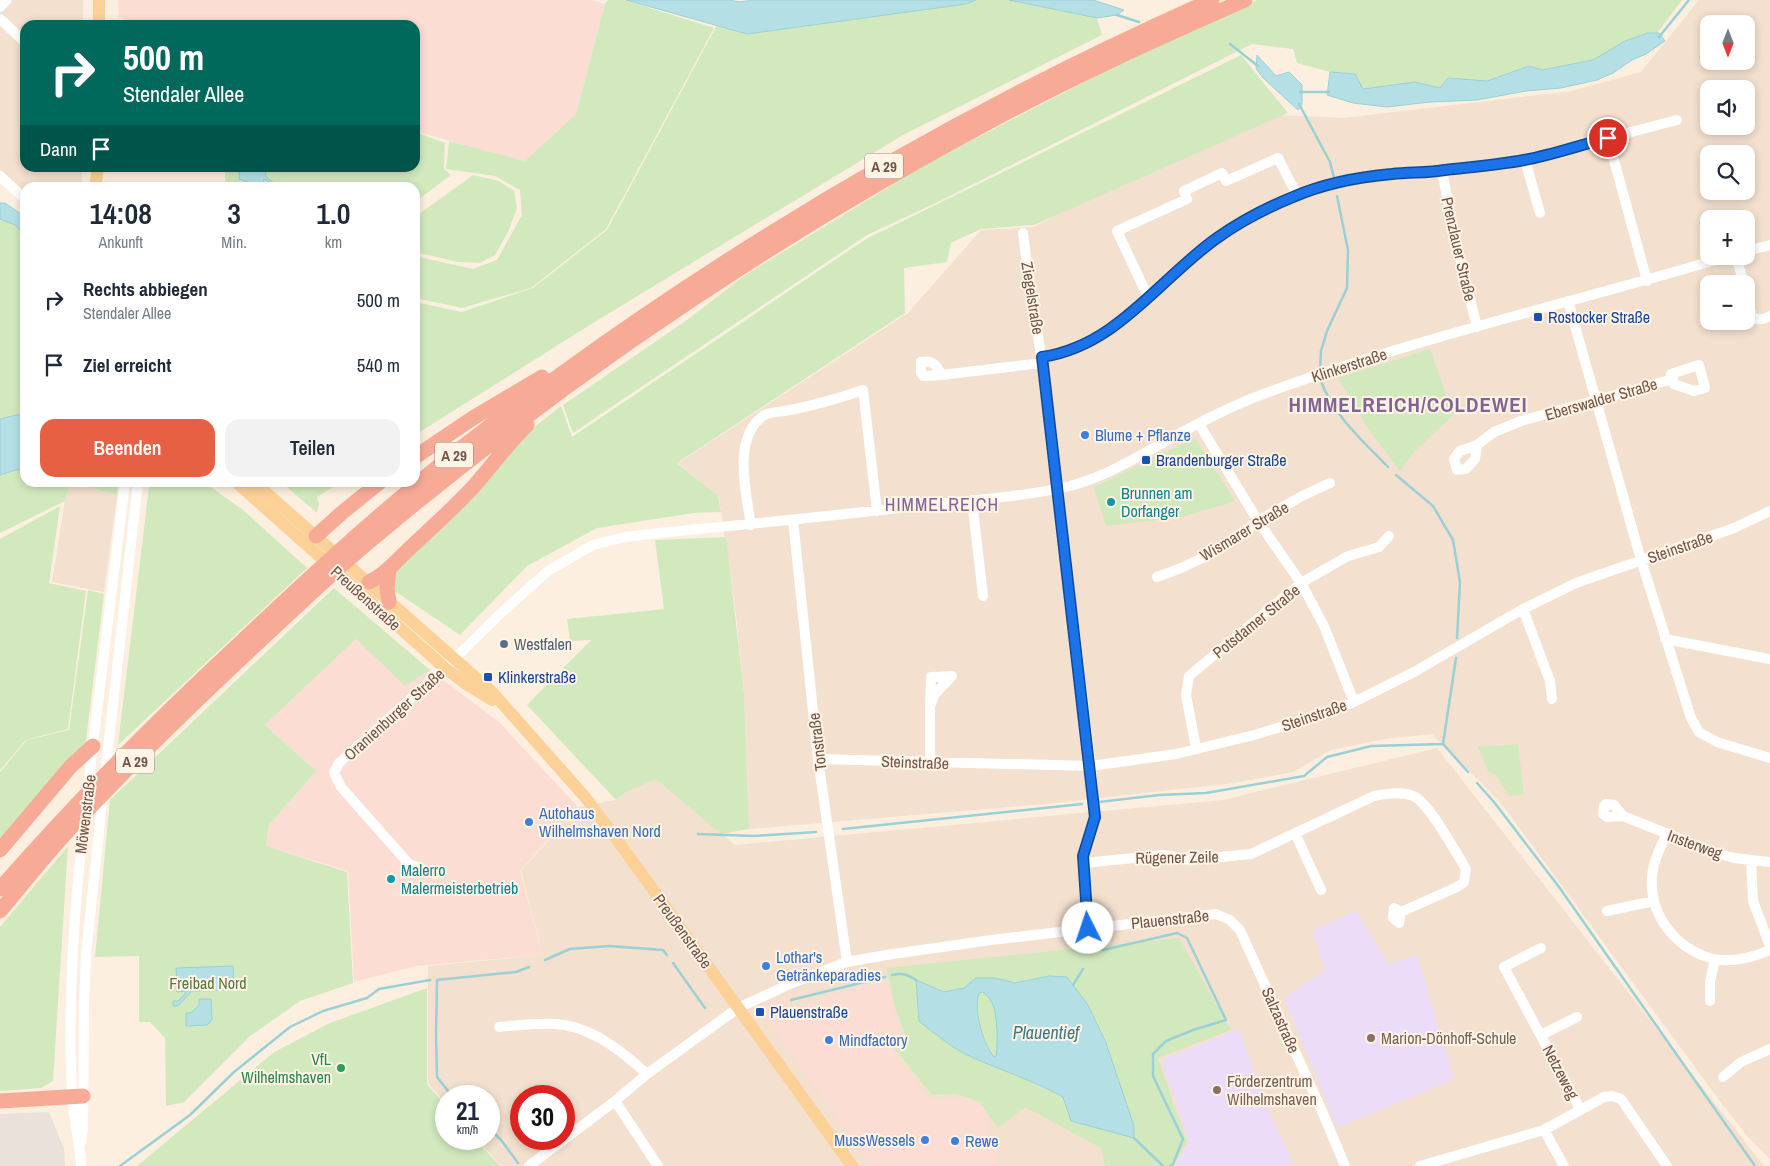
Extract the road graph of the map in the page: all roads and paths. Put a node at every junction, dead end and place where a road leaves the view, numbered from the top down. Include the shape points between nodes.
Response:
1 (7, 0) edge
2 (98, 0) edge
3 (1212, 0) edge
4 (1245, 0) edge
5 (0, 7) edge
6 (0, 19) edge
7 (99, 20) edge
8 (20, 37) edge
9 (1678, 120) dead end
10 (1608, 138) junction
11 (1524, 160) junction
12 (1442, 171) junction
13 (0, 176) edge
14 (20, 194) edge
15 (1296, 195) junction
16 (1540, 213) dead end
17 (1023, 234) dead end
18 (1770, 244) edge
19 (1755, 248) edge
20 (1700, 265) edge
21 (1647, 281) junction
22 (1149, 298) junction
23 (1568, 301) junction
24 (1770, 316) edge
25 (1755, 318) edge
26 (1477, 327) junction
27 (1042, 360) junction
28 (574, 365) junction
29 (941, 375) dead end
30 (1673, 379) dead end
31 (567, 386) junction
32 (1595, 401) junction
33 (1199, 424) junction
34 (1477, 444) dead end
35 (420, 454) edge
36 (420, 482) edge
37 (1330, 483) dead end
38 (124, 487) edge
39 (137, 487) edge
40 (242, 487) edge
41 (259, 487) edge
42 (374, 487) edge
43 (413, 487) edge
44 (1057, 488) junction
45 (972, 500) junction
46 (877, 511) junction
47 (1770, 511) edge
48 (793, 520) junction
49 (1258, 521) junction
50 (751, 525) junction
51 (1389, 536) dead end
52 (314, 544) junction
53 (357, 544) junction
54 (1641, 560) junction
55 (389, 568) junction
56 (1157, 577) dead end
57 (369, 582) junction
58 (1301, 583) junction
59 (351, 585) junction
60 (983, 596) dead end
61 (389, 602) junction
62 (1523, 609) junction
63 (1665, 639) junction
64 (1770, 659) edge
65 (450, 664) junction
66 (1552, 699) dead end
67 (1354, 702) junction
68 (930, 706) dead end
69 (93, 746) junction
70 (1196, 748) junction
71 (1770, 758) edge
72 (818, 759) junction
73 (930, 763) junction
74 (1090, 766) junction
75 (1623, 816) dead end
76 (1295, 832) junction
77 (1667, 834) junction
78 (0, 850) edge
79 (1751, 860) junction
80 (1770, 862) edge
81 (1084, 863) junction
82 (435, 874) dead end
83 (0, 889) edge
84 (1321, 890) dead end
85 (1654, 901) junction
86 (0, 911) edge
87 (1607, 911) dead end
88 (1401, 912) dead end
89 (1088, 928) junction
90 (1240, 930) joint
91 (1770, 946) edge
92 (1541, 948) dead end
93 (1770, 950) edge
94 (1715, 959) junction
95 (847, 962) junction
96 (1710, 1001) dead end
97 (738, 1008) junction
98 (1577, 1017) dead end
99 (499, 1027) dead end
100 (1541, 1035) junction
101 (1770, 1049) edge
102 (647, 1074) junction
103 (1723, 1077) dead end
104 (77, 1096) junction
105 (0, 1101) edge
106 (616, 1101) junction
107 (1580, 1109) junction
108 (1544, 1130) junction
109 (1456, 1155) junction
110 (81, 1166) edge
111 (529, 1166) edge
112 (658, 1166) edge
113 (852, 1166) edge
114 (1345, 1166) edge
115 (1420, 1166) edge
116 (1461, 1166) edge
117 (1564, 1166) edge
118 (1668, 1166) edge

1 - 5 street
2 - 7 main road
3 - 28 highway, A 29 via 1081,60 908,151 728,260
4 - 31 highway, A 29 via 1087,72 915,162 714,284
6 - 8 street
9 - 10 street
10 - 11 street
10 - 21 street
11 - 12 street
11 - 16 street
12 - 15 street via 1341,181
12 - 26 street, Prenzlauer Straße
13 - 14 street
15 - 22 street via 1244,220 1216,238
15 - 22 street via 1278,158 1226,181 1222,173 1184,191 1187,199 1117,231
17 - 27 street, Ziegelstraße
18 - 19 street
20 - 21 street, Klinkerstraße
21 - 23 street, Klinkerstraße
22 - 27 street via 1106,332
23 - 26 street, Klinkerstraße
23 - 32 street
24 - 25 street via 1760,320
26 - 33 street, Klinkerstraße via 1374,356 1265,393
27 - 29 street
27 - 44 street, Ziegelstraße
28 - 35 highway via 552,372
28 - 36 highway, A 29 via 484,430
30 - 32 street, Eberswalder Straße
31 - 53 highway, A 29
31 - 55 highway via 555,402 514,438 474,487
32 - 34 street, Eberswalder Straße via 1521,421 1494,432
32 - 54 street
33 - 44 street, Klinkerstraße via 1112,470
33 - 49 street
37 - 49 street, Wismarer Straße
38 - 69 street, Möwenstraße
39 - 104 street, Möwenstraße via 90,911
40 - 52 main road, Preußenstraße
41 - 52 main road, Preußenstraße
42 - 52 highway via 344,511
43 - 53 highway, A 29
44 - 45 street, Klinkerstraße
44 - 74 street, Ziegelstraße
45 - 46 street, Klinkerstraße
45 - 60 street
46 - 48 street, Klinkerstraße
46 - 50 street via 863,390 816,406 763,415 750,432 744,449 744,479
47 - 54 street, Steinstraße via 1734,528
48 - 50 street, Klinkerstraße
48 - 72 street, Tonstraße
49 - 56 street, Wismarer Straße via 1215,552
49 - 58 street
50 - 65 street, Klinkerstraße via 624,537 593,545 548,571
51 - 58 street, Potsdamer Straße via 1379,547 1348,556
52 - 57 main road, Preußenstraße
52 - 59 main road, Preußenstraße
53 - 83 highway, A 29 via 199,681 64,816
53 - 86 highway, A 29 via 65,834
54 - 62 street, Steinstraße via 1576,583
54 - 63 street
55 - 57 highway
55 - 61 highway
57 - 59 main road
57 - 61 main road, Preußenstraße
58 - 67 street via 1324,626
58 - 70 street, Potsdamer Straße via 1189,676 1186,695
59 - 65 main road, Preußenstraße
61 - 65 main road, Preußenstraße
62 - 66 street via 1550,681
62 - 67 street, Steinstraße via 1414,672
63 - 64 street
63 - 71 street via 1698,732 1716,742
65 - 82 street, Oranienburger Straße via 339,763 334,773 341,787 409,864
65 - 97 main road, Preußenstraße via 482,683 585,797
67 - 70 street, Steinstraße via 1272,730
68 - 73 street
69 - 78 highway
69 - 104 street, Möwenstraße via 78,876 71,980 70,1018
70 - 74 street, Steinstraße via 1176,754
72 - 73 street, Steinstraße
72 - 95 street, Tonstraße
73 - 74 street, Steinstraße
74 - 81 street, Ziegelstraße via 1095,817 1083,856
75 - 77 street, Insterweg
76 - 81 street, Rügener Zeile via 1251,854 1190,860 1163,855
76 - 84 street
76 - 88 street, Rügener Zeile via 1374,796 1390,793 1414,796 1425,804 1466,869 1464,882
77 - 79 street, Insterweg via 1715,853
77 - 85 street via 1654,866
79 - 80 street, Insterweg
79 - 91 street via 1753,901
81 - 89 street, Ziegelstraße
85 - 87 street
85 - 94 street via 1674,938 1693,951
89 - 90 street, Plauenstraße via 1216,914 1230,920
89 - 95 street, Plauenstraße
90 - 114 street, Salzastraße
92 - 100 street, Netzeweg via 1504,967
93 - 94 street via 1735,960
94 - 96 street
95 - 97 street, Plauenstraße via 792,982
97 - 102 street, Plauenstraße
97 - 113 main road, Preußenstraße
98 - 100 street, Netzeweg
99 - 102 street via 566,1026 595,1034
100 - 107 street, Netzeweg
101 - 103 street via 1741,1062
102 - 106 street, Plauenstraße
104 - 105 highway
104 - 110 street, Möwenstraße via 76,1130
106 - 111 street, Plauenstraße
106 - 112 street
107 - 108 street
107 - 118 street via 1604,1097 1621,1099
108 - 109 street
108 - 117 street
109 - 115 street
109 - 116 street

